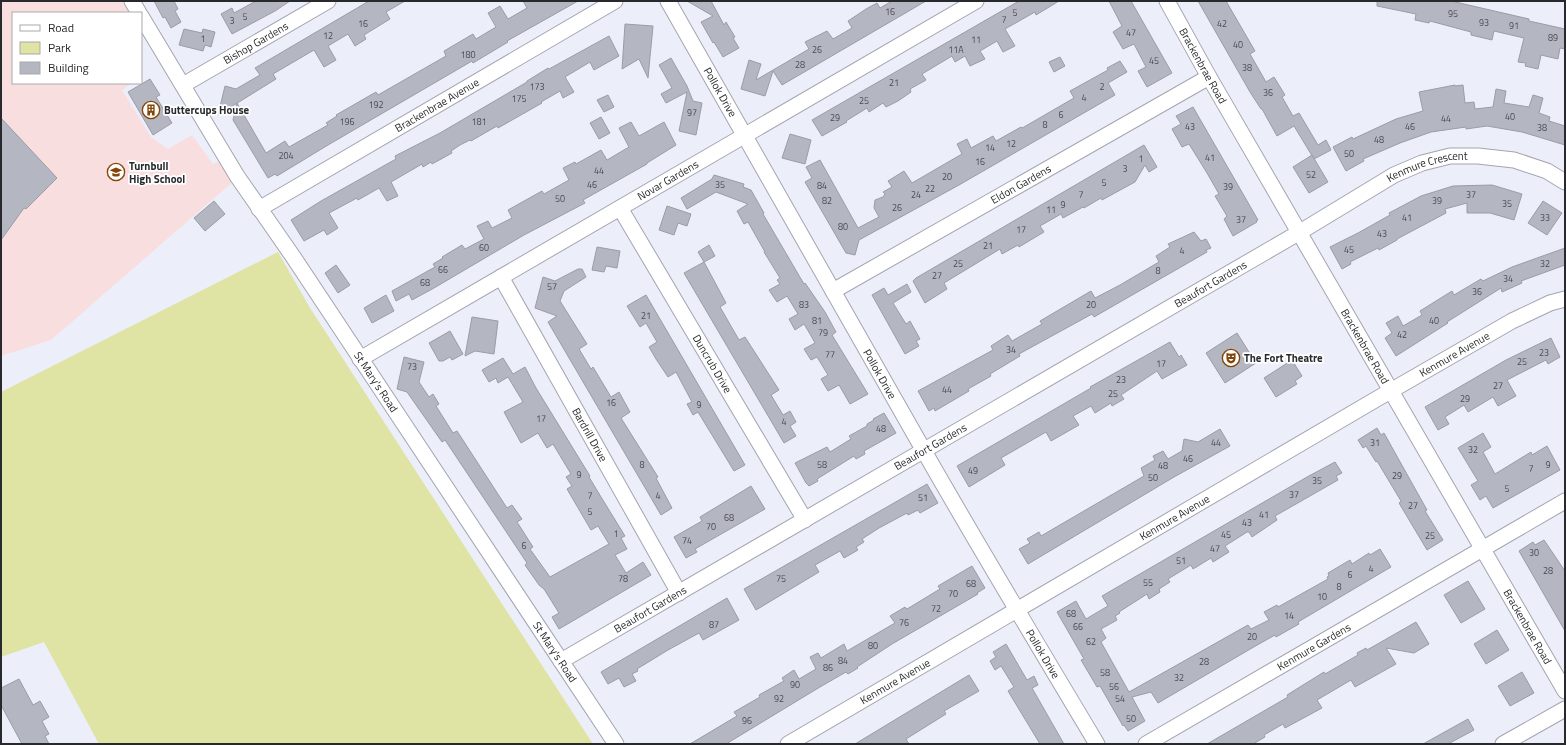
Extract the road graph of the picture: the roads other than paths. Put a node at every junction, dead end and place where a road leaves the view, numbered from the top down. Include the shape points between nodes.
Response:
1 (132, 1) edge
2 (328, 1) edge
3 (615, 1) edge
4 (668, 1) edge
5 (976, 1) edge
6 (1167, 1) edge
7 (138, 12) edge
8 (142, 18) edge
9 (1209, 77) junction
10 (183, 85) junction
11 (746, 135) junction
12 (1565, 182) edge
13 (620, 208) junction
14 (259, 209) junction
15 (1300, 232) junction
16 (501, 277) junction
17 (833, 291) junction
18 (1565, 299) edge
19 (360, 358) junction
20 (1391, 391) junction
21 (924, 451) junction
22 (1565, 501) edge
23 (805, 520) junction
24 (1482, 549) junction
25 (679, 593) junction
26 (1016, 610) junction
27 (561, 661) junction
28 (1565, 691) edge
29 (1565, 709) edge
30 (616, 744) edge
31 (788, 744) edge
32 (1097, 744) edge
33 (1146, 744) edge
34 (1503, 744) edge

1 - 7 street
2 - 10 street, Bishop Gardens
3 - 14 street, Brackenbrae Avenue
4 - 11 street, Pollok Drive
5 - 11 street, Novar Gardens
6 - 9 street, Brackenbrae Road
8 - 10 street, St Mary's Road
9 - 15 street, Brackenbrae Road
9 - 17 street, Eldon Gardens
10 - 14 street, St Mary's Road
11 - 13 street, Novar Gardens
11 - 17 street, Pollok Drive
12 - 15 street, Kenmure Crescent via 1547,171 1514,160 1450,156 1422,163 1394,175
13 - 16 street, Novar Gardens
13 - 23 street, Duncrub Drive
14 - 19 street, St Mary's Road
15 - 20 street, Brackenbrae Road
15 - 21 street, Beaufort Gardens
16 - 19 street, Novar Gardens
16 - 25 street, Bardrill Drive
17 - 21 street, Pollok Drive
18 - 20 street, Kenmure Avenue via 1550,303 1512,321
19 - 27 street, St Mary's Road
20 - 24 street, Brackenbrae Road
20 - 26 street, Kenmure Avenue
21 - 23 street, Beaufort Gardens
21 - 26 street, Pollok Drive
22 - 24 street
23 - 25 street, Beaufort Gardens
24 - 28 street, Brackenbrae Road
24 - 33 street, Kenmure Gardens
25 - 27 street, Beaufort Gardens
26 - 31 street, Kenmure Avenue
26 - 32 street, Pollok Drive
27 - 30 street, St Mary's Road
29 - 34 street

